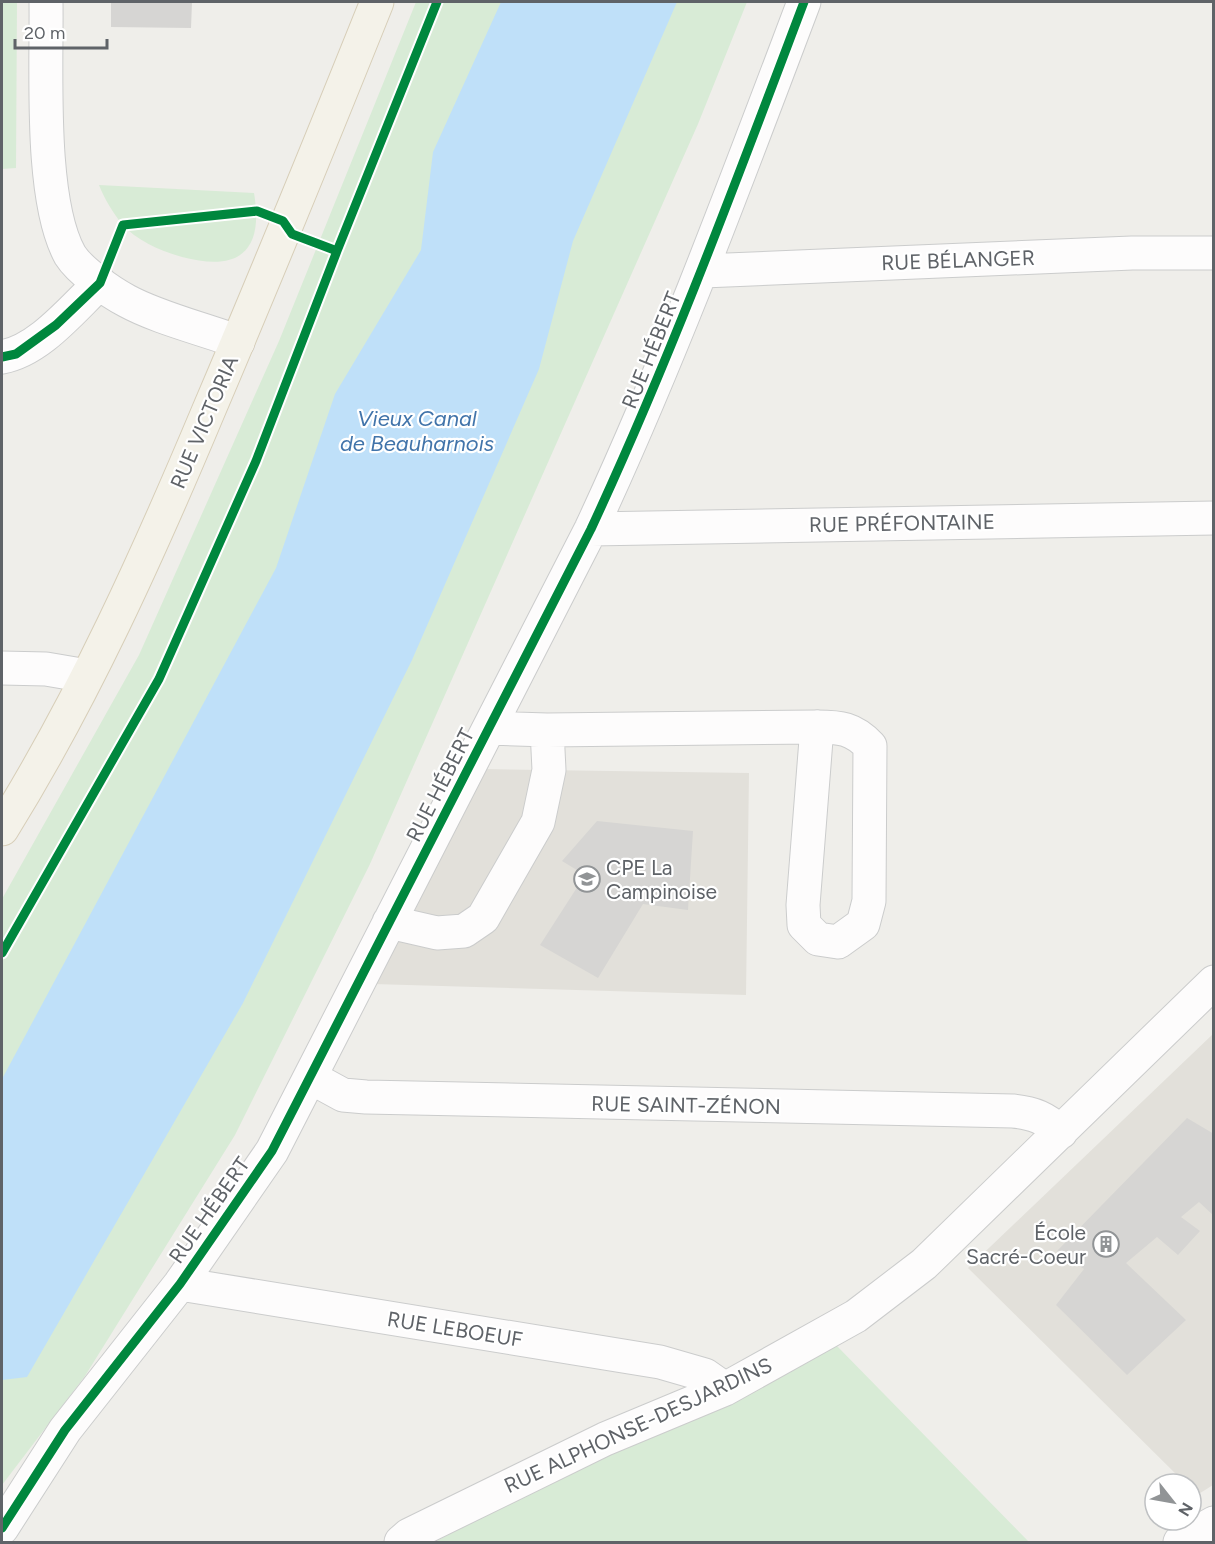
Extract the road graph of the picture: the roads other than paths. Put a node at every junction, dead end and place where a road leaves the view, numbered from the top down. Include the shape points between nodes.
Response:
1 (46, 2) edge
2 (376, 2) edge
3 (804, 2) edge
4 (1214, 253) edge
5 (703, 271) junction
6 (100, 283) junction
7 (238, 342) junction
8 (2, 357) edge
9 (1214, 518) edge
10 (591, 529) junction
11 (2, 668) edge
12 (87, 676) junction
13 (816, 727) junction
14 (489, 728) junction
15 (547, 730) junction
16 (2, 829) edge
17 (389, 922) junction
18 (1214, 982) edge
19 (310, 1077) junction
20 (1061, 1132) junction
21 (180, 1284) junction
22 (725, 1389) junction
23 (1214, 1523) edge
24 (2, 1528) edge
25 (401, 1542) edge
26 (1180, 1542) edge

1 - 6 street via 48,141 56,220 71,256
2 - 7 main road, RUE VICTORIA
3 - 5 street, RUE HÉBERT
4 - 5 street, RUE BÉLANGER
5 - 10 street, RUE HÉBERT
6 - 7 street via 128,301
6 - 8 street via 56,325 16,354
7 - 12 main road, RUE VICTORIA via 144,563
9 - 10 street, RUE PRÉFONTAINE
10 - 14 street, RUE HÉBERT
11 - 12 street via 46,669
12 - 16 main road, RUE VICTORIA
13 - 13 street via 804,925 818,939 838,942 863,924 869,901 870,746 845,727
13 - 15 street
14 - 15 street
14 - 17 street, RUE HÉBERT
15 - 17 street via 549,770 538,822 483,918 464,932 437,933
17 - 19 street, RUE HÉBERT
18 - 20 street, RUE ALPHONSE-DESJARDINS
19 - 20 street, RUE SAINT-ZÉNON via 343,1095 366,1097 1013,1111 1046,1118
19 - 21 street, RUE HÉBERT via 272,1150
20 - 22 street, RUE ALPHONSE-DESJARDINS via 924,1264 856,1316
21 - 22 street, RUE LEBOEUF via 660,1362 705,1375
21 - 24 street, RUE HÉBERT via 65,1430
22 - 25 street, RUE ALPHONSE-DESJARDINS via 524,1477
23 - 26 street

